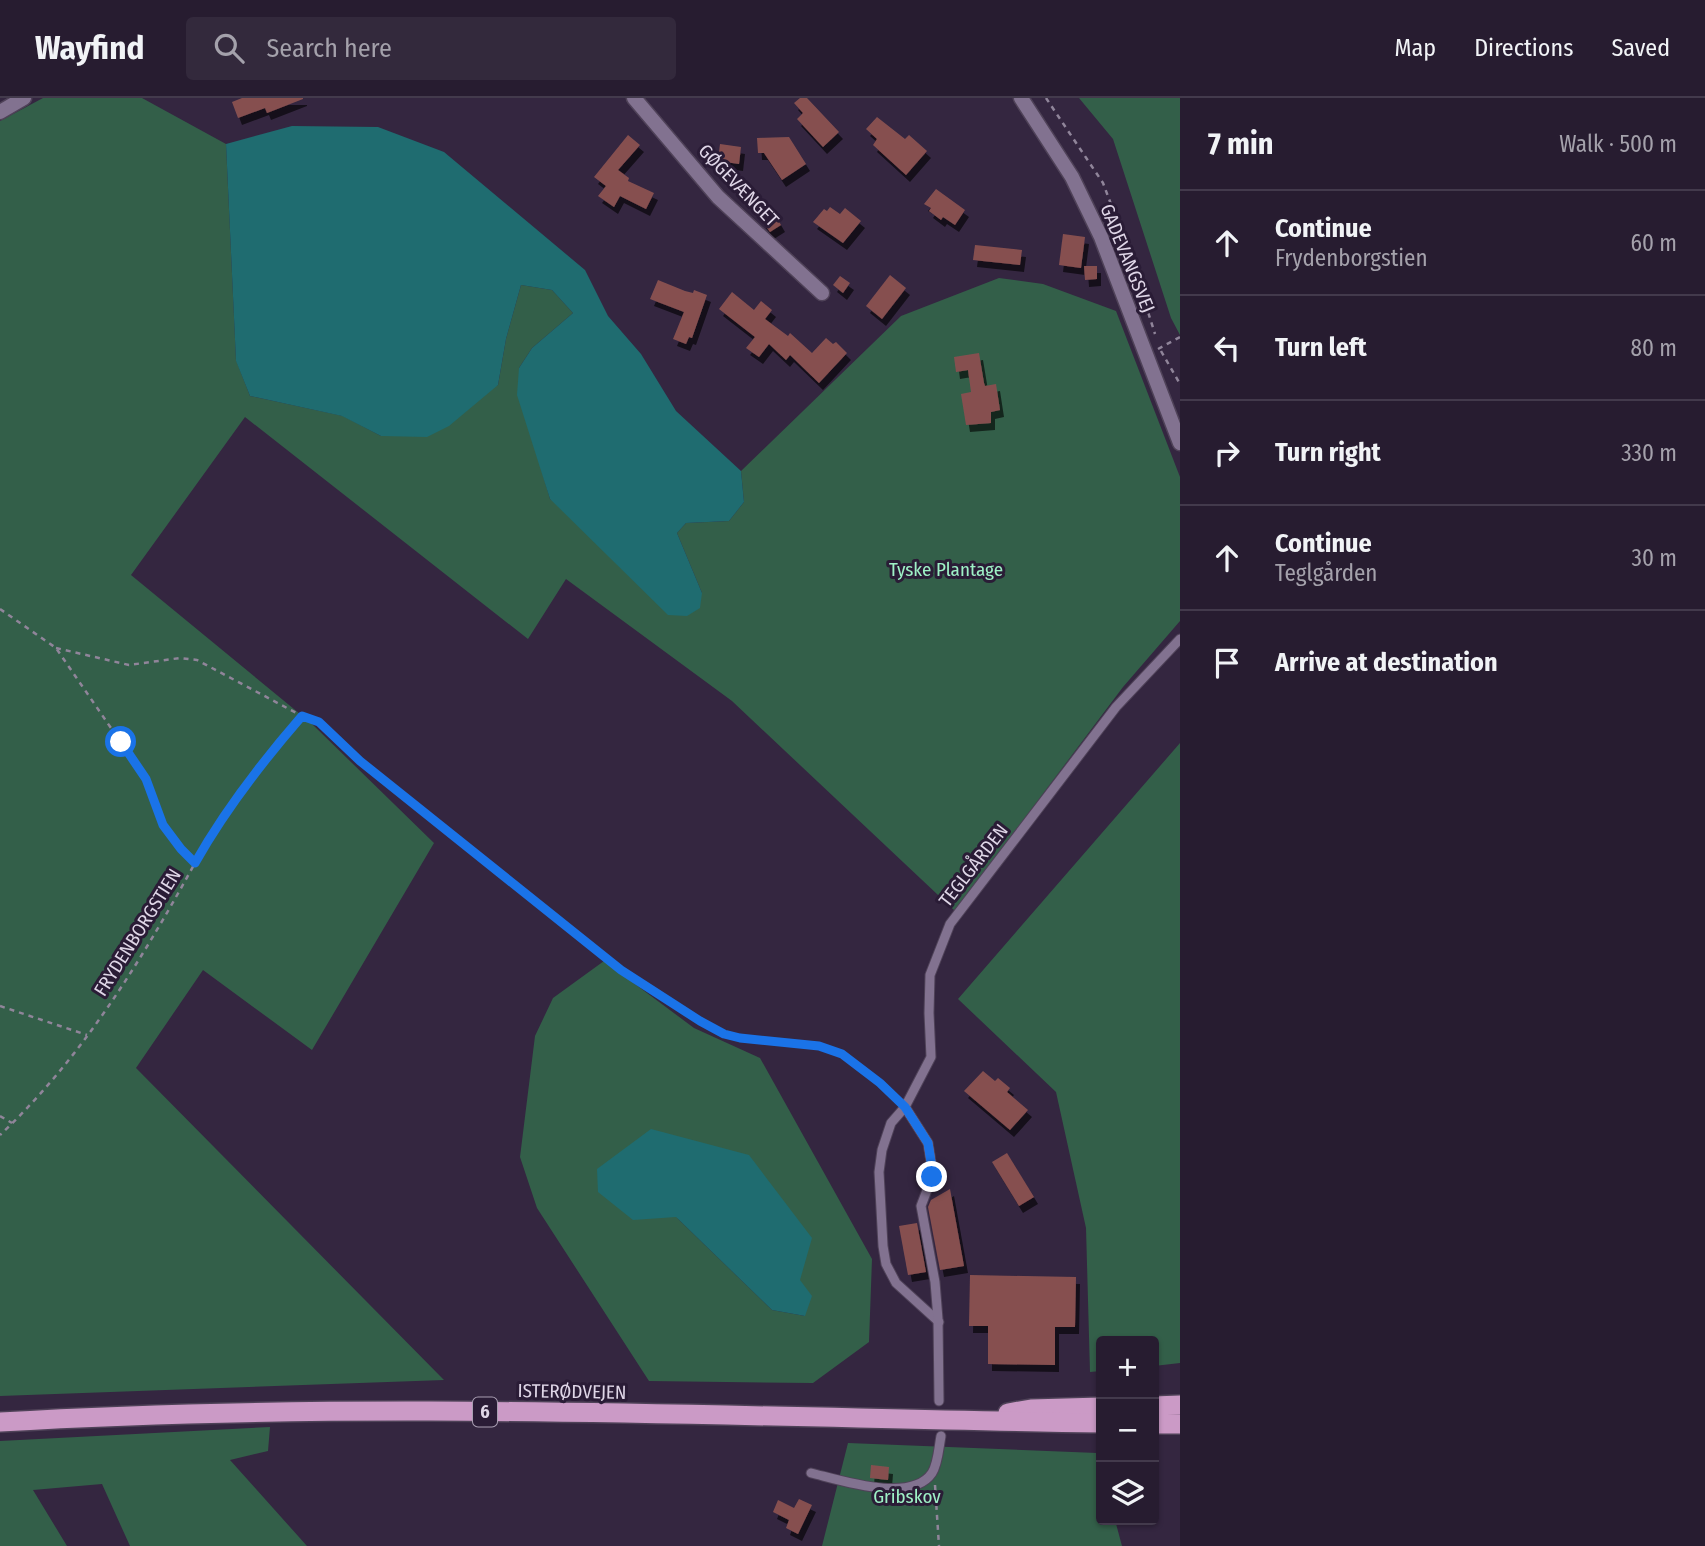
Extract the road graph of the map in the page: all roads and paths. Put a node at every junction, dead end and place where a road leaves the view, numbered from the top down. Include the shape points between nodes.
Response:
1 (24, 98) edge
2 (634, 98) edge
3 (1021, 98) edge
4 (1046, 98) edge
5 (0, 112) edge
6 (822, 293) dead end
7 (1156, 337) dead end
8 (1180, 337) edge
9 (1160, 349) junction
10 (1146, 355) junction
11 (1180, 384) edge
12 (1180, 443) edge
13 (0, 610) edge
14 (1180, 639) edge
15 (56, 648) junction
16 (302, 716) junction
17 (195, 863) junction
18 (0, 1006) edge
19 (88, 1035) junction
20 (905, 1107) junction
21 (0, 1116) edge
22 (12, 1123) junction
23 (0, 1135) edge
24 (939, 1322) junction
25 (939, 1401) dead end
26 (1180, 1405) edge
27 (1159, 1406) edge
28 (1096, 1407) edge
29 (970, 1421) junction
30 (0, 1422) edge
31 (1096, 1423) edge
32 (1159, 1424) edge
33 (1180, 1424) edge
34 (941, 1436) dead end
35 (934, 1472) junction
36 (811, 1473) dead end
37 (939, 1546) edge

1 - 5 street
2 - 6 street, GØGEVÆNGET via 718,197
3 - 10 street, GADEVANGSVEJ via 1072,177
4 - 7 path via 1103,183
8 - 9 path
9 - 10 path
9 - 11 path
10 - 12 street, GADEVANGSVEJ
13 - 15 path, FRYDENBORGSTIEN
14 - 20 lane, TEGLGÅRDEN via 1116,707 950,924 930,975 931,1057
15 - 16 path via 129,665 197,660
15 - 17 path, FRYDENBORGSTIEN via 146,779 163,825
16 - 17 path via 268,754
16 - 20 path via 319,722 360,761 621,970 724,1034 819,1046 842,1054
17 - 19 path, FRYDENBORGSTIEN via 155,935
18 - 19 path
19 - 22 path, FRYDENBORGSTIEN
20 - 24 lane via 928,1143 932,1168 921,1206
20 - 24 lane, TEGLGÅRDEN via 891,1123 880,1161 883,1246 895,1283
21 - 22 path
22 - 23 path, FRYDENBORGSTIEN
24 - 25 lane
26 - 27 highway
28 - 29 highway via 1031,1409
29 - 30 highway, ISTERØDVEJEN / 6 via 379,1411 117,1415
29 - 31 highway, ISTERØDVEJEN / 6
32 - 33 highway
34 - 35 lane
35 - 36 lane via 905,1488 866,1487
35 - 37 path

